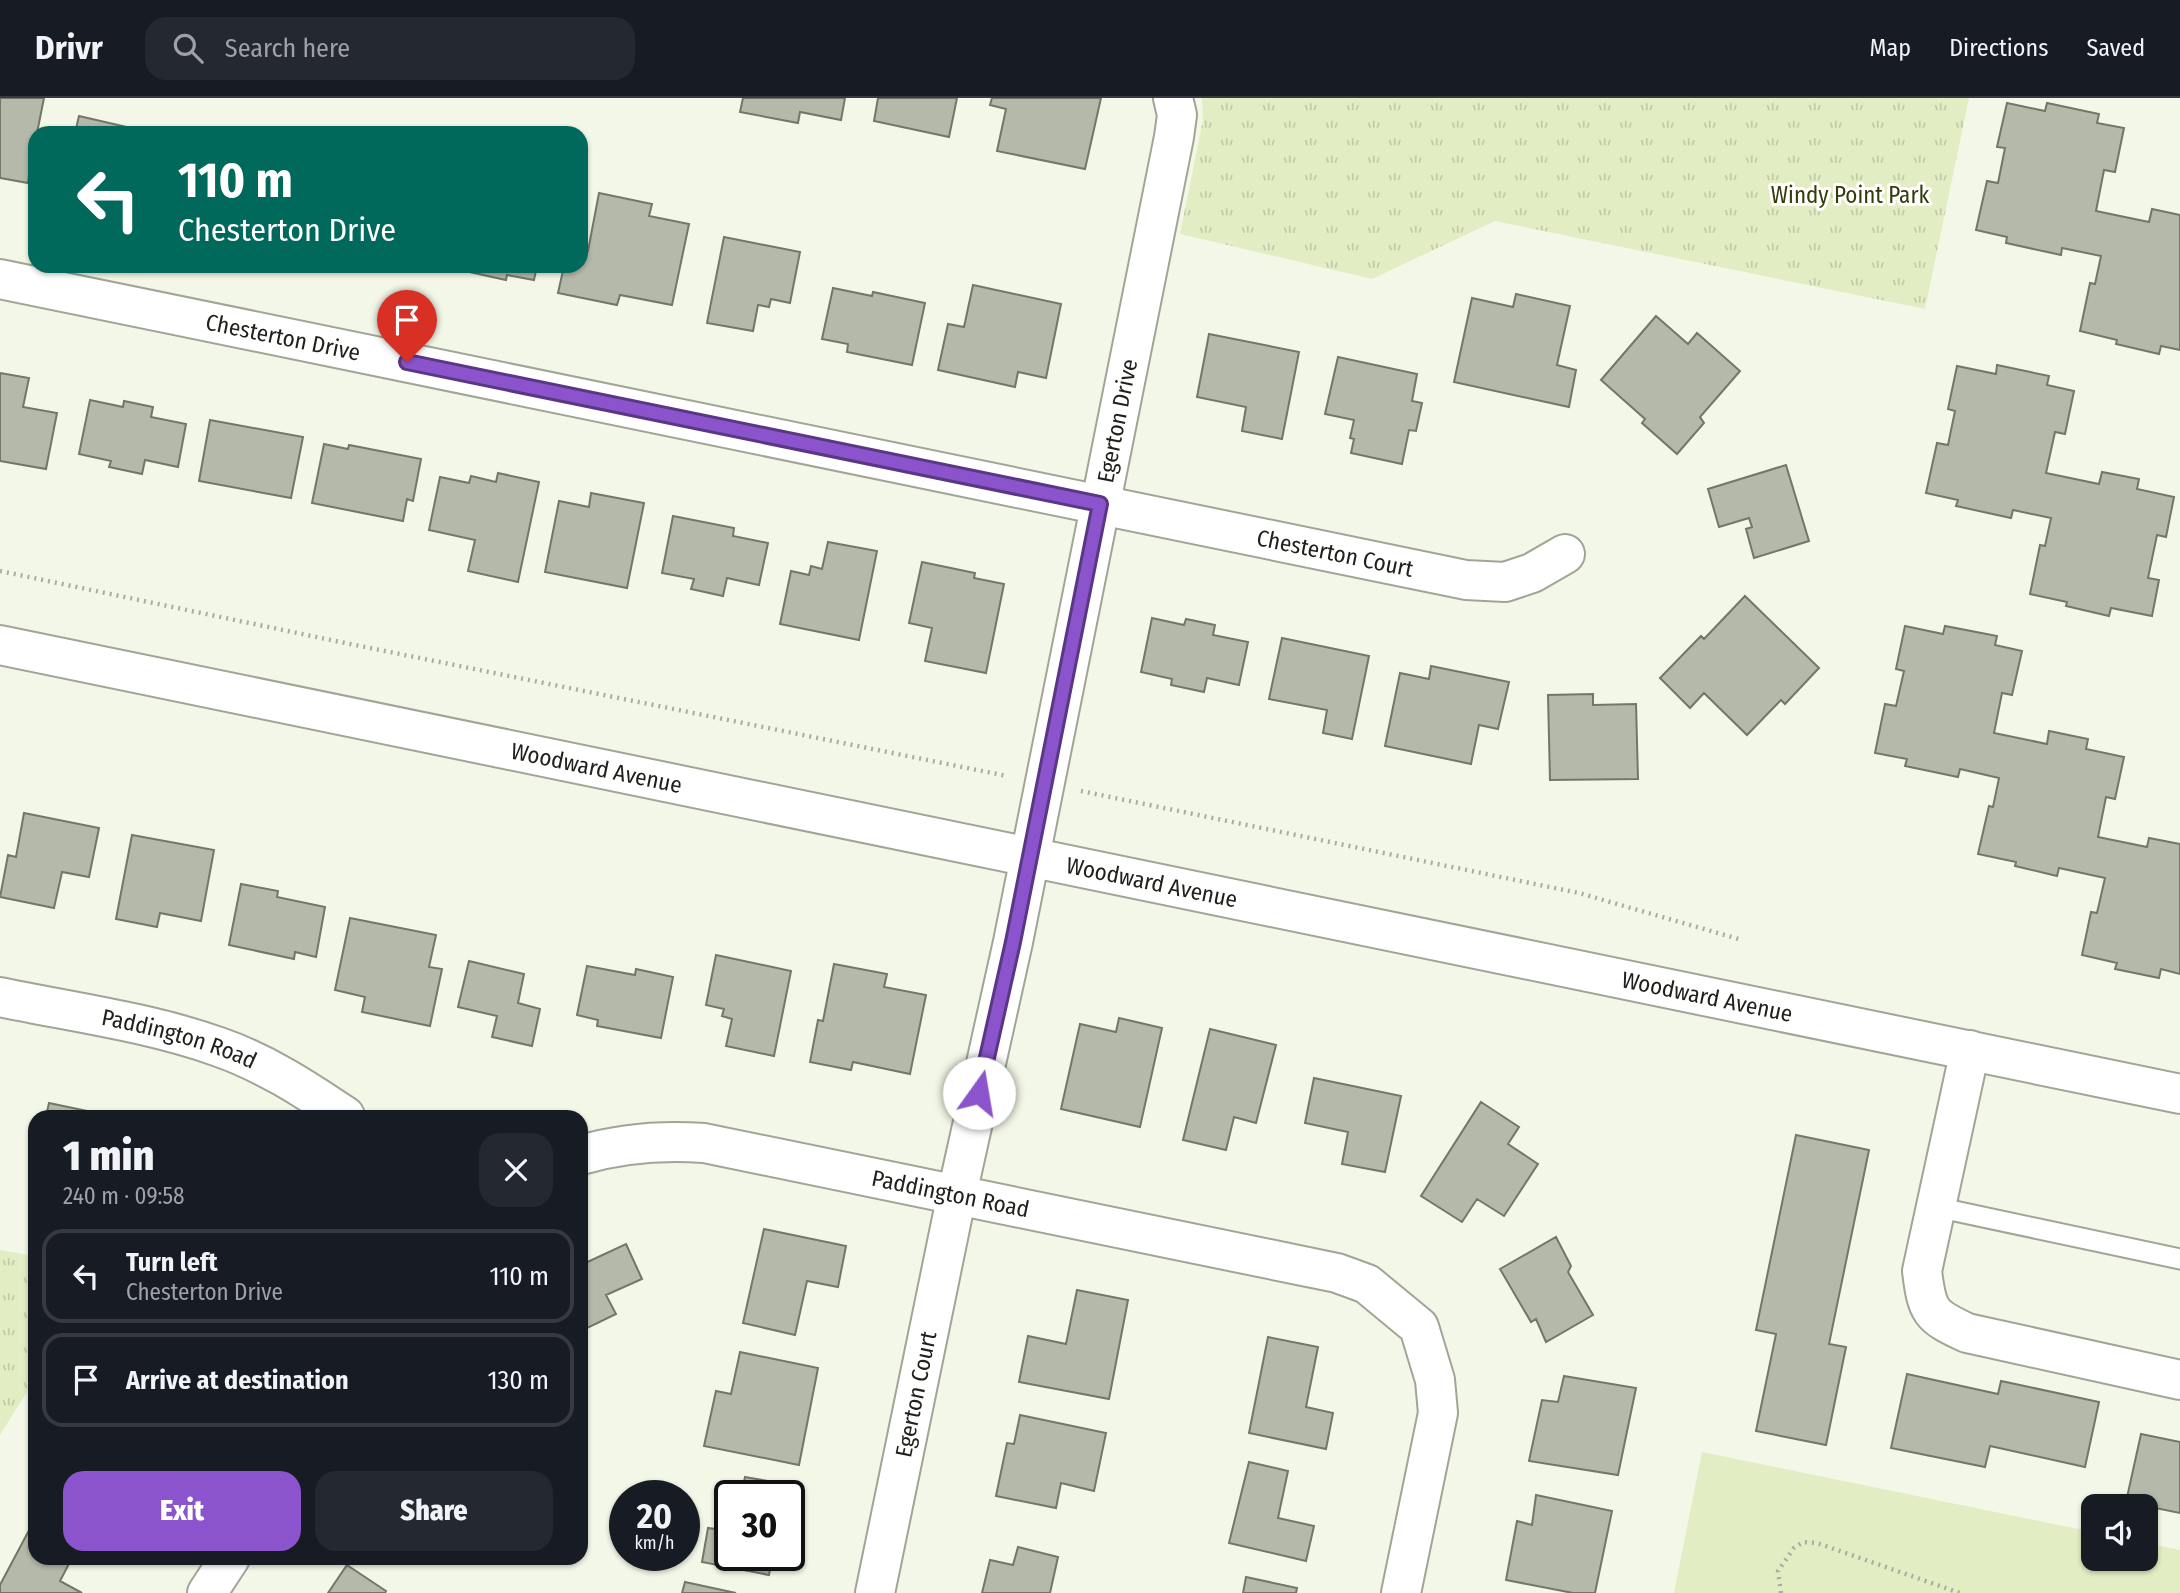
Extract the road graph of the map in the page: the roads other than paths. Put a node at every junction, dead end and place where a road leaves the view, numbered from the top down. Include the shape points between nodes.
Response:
1 (1174, 98) edge
2 (0, 279) edge
3 (1100, 504) junction
4 (1565, 554) dead end
5 (0, 645) edge
6 (1029, 857) junction
7 (0, 997) edge
8 (1970, 1050) junction
9 (2180, 1094) edge
10 (336, 1110) edge
11 (588, 1153) edge
12 (957, 1194) junction
13 (1936, 1207) junction
14 (2180, 1259) edge
15 (2180, 1380) edge
16 (225, 1565) edge
17 (207, 1593) edge
18 (874, 1593) edge
19 (1401, 1593) edge

1 - 3 street, Egerton Drive via 1174,137
2 - 3 street, Chesterton Drive
3 - 4 street, Chesterton Court via 1466,580 1505,582
3 - 6 street, Egerton Drive
5 - 6 street, Woodward Avenue
6 - 8 street, Woodward Avenue
6 - 12 street, Egerton Drive
7 - 10 street, Paddington Road via 219,1047 281,1074
8 - 9 street, Woodward Avenue
8 - 13 street
11 - 12 street, Paddington Road via 640,1143 704,1143
12 - 18 street, Egerton Court
12 - 19 street, Paddington Road via 1337,1273 1367,1284 1419,1327 1435,1380 1438,1413
13 - 14 lane
13 - 15 street via 1922,1271 1925,1301 1941,1321 1967,1333
16 - 17 street

